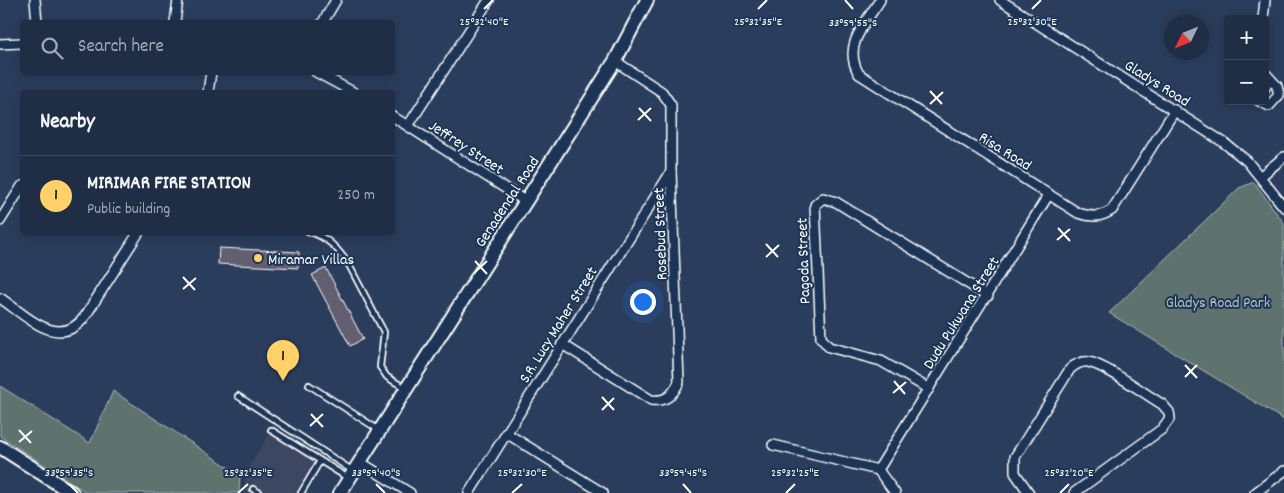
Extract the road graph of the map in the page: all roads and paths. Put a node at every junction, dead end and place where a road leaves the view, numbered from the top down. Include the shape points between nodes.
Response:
1 (35, 0) edge
2 (178, 0) edge
3 (336, 0) edge
4 (489, 0) edge
5 (647, 0) edge
6 (880, 0) edge
7 (1000, 0) edge
8 (1265, 0) edge
9 (1263, 15) edge
10 (37, 20) edge
11 (175, 20) edge
12 (323, 20) edge
13 (20, 43) edge
14 (0, 44) edge
15 (615, 62) junction
16 (211, 75) edge
17 (322, 75) edge
18 (1269, 78) edge
19 (208, 90) edge
20 (349, 90) edge
21 (1267, 105) edge
22 (1175, 110) junction
23 (395, 118) edge
24 (408, 126) junction
25 (1284, 157) edge
26 (671, 172) junction
27 (1261, 176) junction
28 (20, 189) edge
29 (1049, 194) junction
30 (525, 201) junction
31 (1284, 208) edge
32 (0, 221) edge
33 (138, 235) edge
34 (318, 235) edge
35 (988, 296) junction
36 (0, 298) edge
37 (562, 344) junction
38 (309, 385) dead end
39 (406, 388) junction
40 (929, 389) junction
41 (238, 396) dead end
42 (271, 430) dead end
43 (380, 430) junction
44 (506, 433) junction
45 (773, 445) dead end
46 (0, 447) edge
47 (320, 461) junction
48 (878, 470) junction
49 (354, 471) junction
50 (1284, 471) edge
51 (253, 489) dead end
52 (72, 493) edge
53 (260, 493) edge
54 (301, 493) edge
55 (340, 493) edge
56 (410, 493) edge
57 (469, 493) edge
58 (603, 493) edge
59 (895, 493) edge
60 (1029, 493) edge
61 (1074, 493) edge
62 (1255, 493) edge

1 - 10 street
2 - 11 street
3 - 12 street
4 - 24 street
5 - 15 street, Genadendal Road
6 - 29 street, Risa Road via 854,42 852,64 858,74
7 - 22 street, Gladys Road
8 - 9 street
13 - 14 street
15 - 26 street, Rosebud Street via 668,98 673,117
15 - 30 street, Genadendal Road
16 - 19 street
17 - 20 street
18 - 21 street via 1280,95
22 - 27 street, Gladys Road via 1235,152
22 - 29 street, Risa Road via 1120,199 1105,215 1096,217 1078,213
23 - 24 street, Jeffrey Street
24 - 30 street, Jeffrey Street
25 - 27 street
26 - 37 street, S.R. Lucy Maher Street
26 - 37 street, Rosebud Street via 680,372 676,388 667,399 659,401 644,397
27 - 31 street, Gladys Road
28 - 32 street
29 - 35 street, Dudu Pukwana Street
30 - 39 street, Genadendal Road
33 - 36 street via 86,315 71,331 55,332
34 - 39 lane via 330,242 349,265 384,332 380,367 388,377
35 - 40 street, Dudu Pukwana Street
35 - 40 street, Pagoda Street via 836,202 823,198 816,205 821,338 829,347 881,361
37 - 44 street, S.R. Lucy Maher Street
38 - 43 lane
39 - 43 street, Genadendal Road
40 - 48 street, Dudu Pukwana Street
41 - 49 lane
42 - 47 lane
43 - 49 street, Genadendal Road
44 - 57 street, S.R. Lucy Maher Street
44 - 58 street
45 - 48 street
46 - 52 street
47 - 49 lane
47 - 54 lane
48 - 59 street
49 - 55 street, Genadendal Road
49 - 56 street
50 - 62 street
51 - 53 lane
60 - 61 street via 1014,473 1014,457 1070,369 1075,364 1086,362 1162,404 1170,418 1162,429

